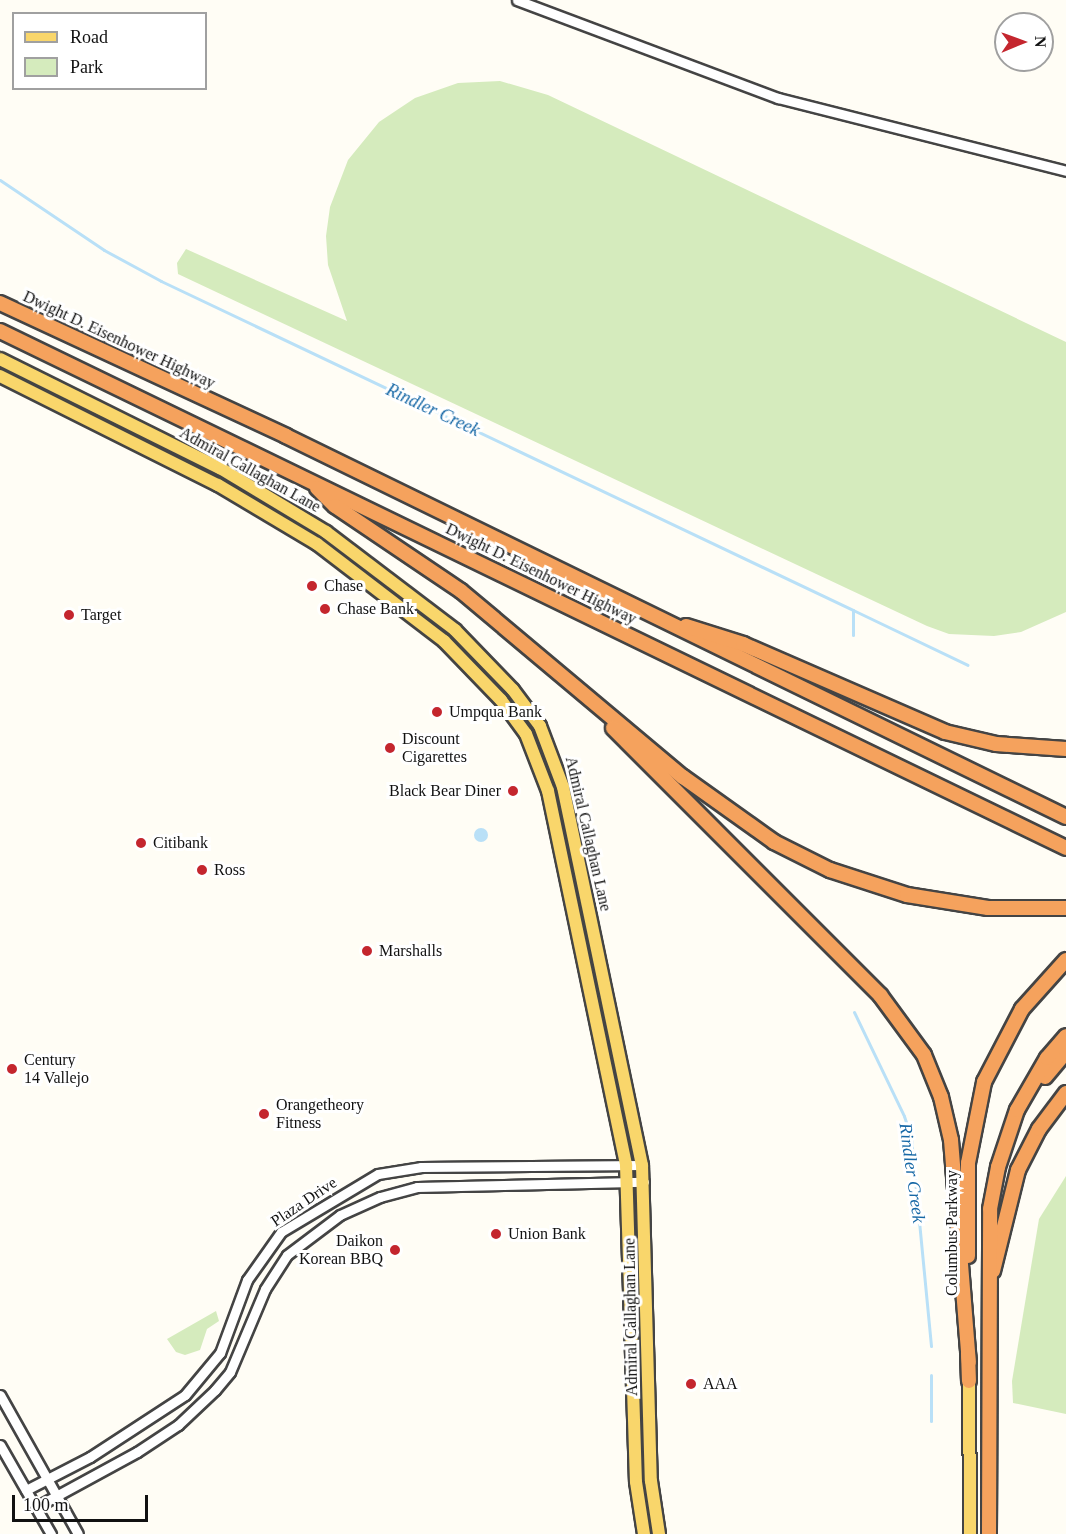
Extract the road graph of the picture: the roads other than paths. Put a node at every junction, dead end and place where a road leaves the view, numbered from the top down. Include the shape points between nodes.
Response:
1 (518, 0) edge
2 (1066, 171) edge
3 (0, 303) edge
4 (0, 331) edge
5 (0, 359) edge
6 (0, 376) edge
7 (309, 480) junction
8 (661, 618) junction
9 (556, 671) junction
10 (1066, 749) edge
11 (1066, 817) edge
12 (1066, 848) edge
13 (1066, 908) edge
14 (1066, 960) edge
15 (1066, 1036) edge
16 (1066, 1052) edge
17 (1066, 1093) edge
18 (1010, 1128) junction
19 (626, 1165) junction
20 (642, 1165) junction
21 (628, 1182) junction
22 (644, 1182) junction
23 (987, 1299) junction
24 (969, 1362) junction
25 (969, 1382) joint
26 (0, 1395) edge
27 (0, 1445) edge
28 (47, 1478) junction
29 (26, 1490) junction
30 (57, 1496) junction
31 (36, 1507) junction
32 (51, 1534) edge
33 (78, 1534) edge
34 (644, 1534) edge
35 (659, 1534) edge
36 (970, 1534) edge
37 (989, 1534) edge

1 - 2 street via 778,98
3 - 8 highway, Dwight D. Eisenhower Highway
4 - 7 highway, Dwight D. Eisenhower Highway
5 - 20 main road, Admiral Callaghan Lane via 220,468 317,526 441,617 523,702 547,739 563,787
6 - 19 main road, Admiral Callaghan Lane via 212,482 300,533 431,629 511,711 533,746 548,790
7 - 9 highway via 335,506 461,591
7 - 12 highway, Dwight D. Eisenhower Highway
8 - 10 highway via 743,644 945,732 996,744
8 - 11 highway, Dwight D. Eisenhower Highway
9 - 13 highway via 725,810 810,861 868,884 928,900 988,908
9 - 24 highway via 875,989 916,1042 936,1082 950,1133
14 - 24 highway, Columbus Parkway via 1035,992 1010,1027 978,1101 967,1184
15 - 18 highway via 1037,1075
16 - 18 highway
17 - 23 highway via 1034,1139 1012,1186
18 - 23 highway via 990,1209
19 - 20 street, Plaza Drive
19 - 21 main road, Admiral Callaghan Lane
19 - 28 street, Plaza Drive via 421,1167 378,1174 281,1232 247,1280 220,1353 185,1395 90,1457
20 - 22 main road, Admiral Callaghan Lane
21 - 22 street, Plaza Drive
21 - 30 street, Plaza Drive via 417,1187 380,1197 340,1215 287,1256 265,1289 230,1372 215,1390 178,1425
21 - 34 main road, Admiral Callaghan Lane via 636,1482
22 - 35 main road, Admiral Callaghan Lane via 651,1481
23 - 37 highway
24 - 25 highway, Columbus Parkway
25 - 36 main road, Columbus Parkway
26 - 28 street
27 - 29 street
28 - 29 street, Plaza Drive
28 - 30 street
29 - 31 street
30 - 31 street, Plaza Drive
30 - 33 street
31 - 32 street

